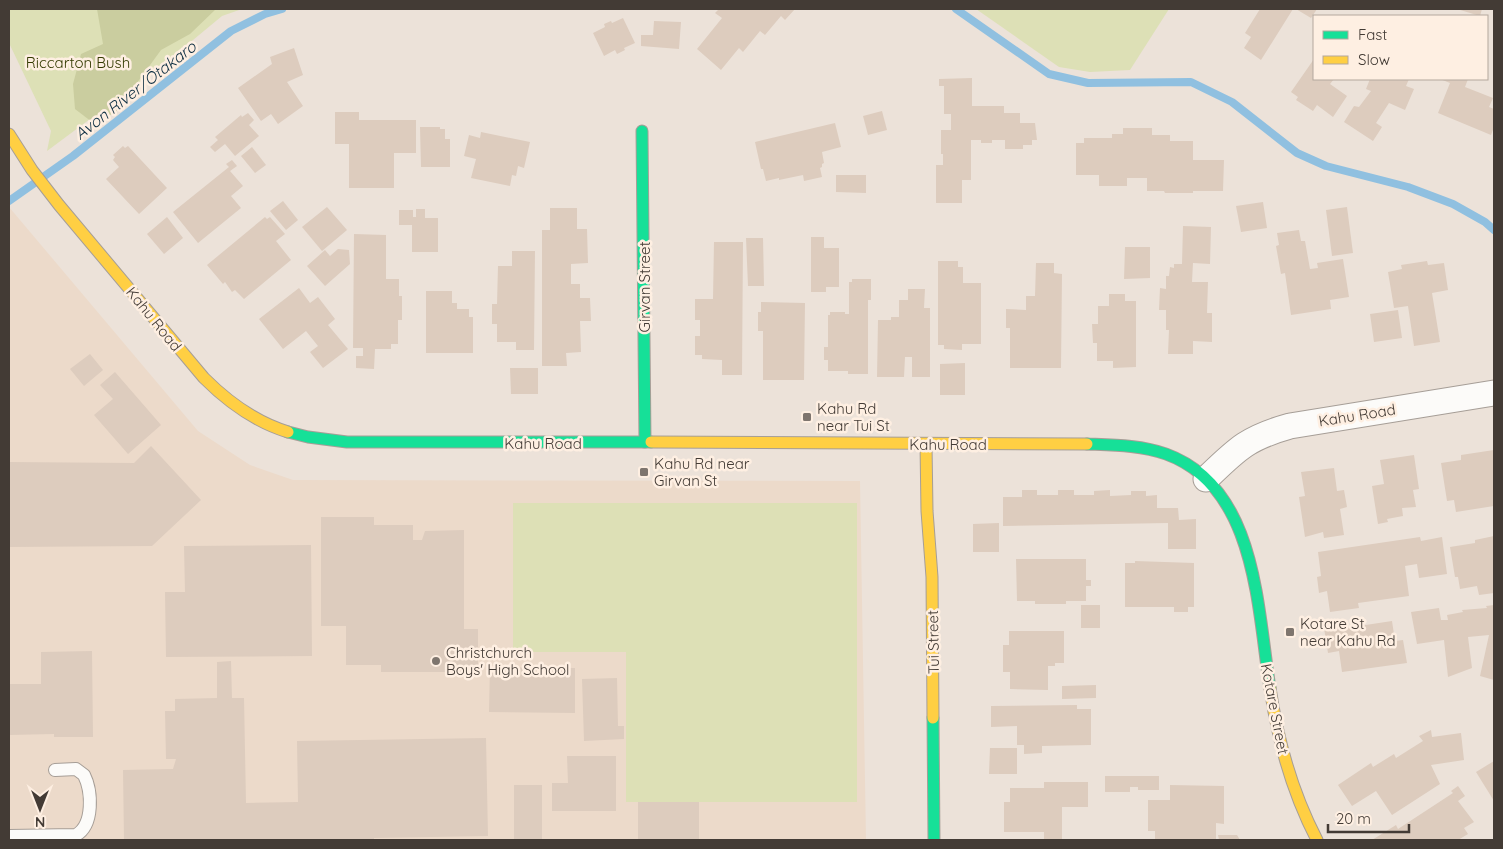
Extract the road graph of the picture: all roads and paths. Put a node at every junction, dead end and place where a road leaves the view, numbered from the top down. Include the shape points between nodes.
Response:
1 (642, 131) dead end
2 (9, 134) edge
3 (1494, 393) edge
4 (645, 442) junction
5 (926, 444) junction
6 (1206, 479) junction
7 (1251, 572) joint
8 (55, 770) dead end
9 (9, 836) edge
10 (934, 840) edge
11 (1317, 840) edge

1 - 4 main road, Girvan Street
2 - 4 main road, Kahu Road via 27,164 187,359 213,388 247,414 281,430 347,442
3 - 6 street, Kahu Road via 1290,426 1266,433 1240,447
4 - 5 main road, Kahu Road
5 - 6 main road, Kahu Road via 1111,445 1166,454
5 - 10 main road, Tui Street via 932,577
6 - 7 main road, Kahu Road via 1234,516
7 - 11 main road, Kotare Street via 1287,770
8 - 9 lane via 76,769 84,775 88,802 85,828 76,835 67,836

